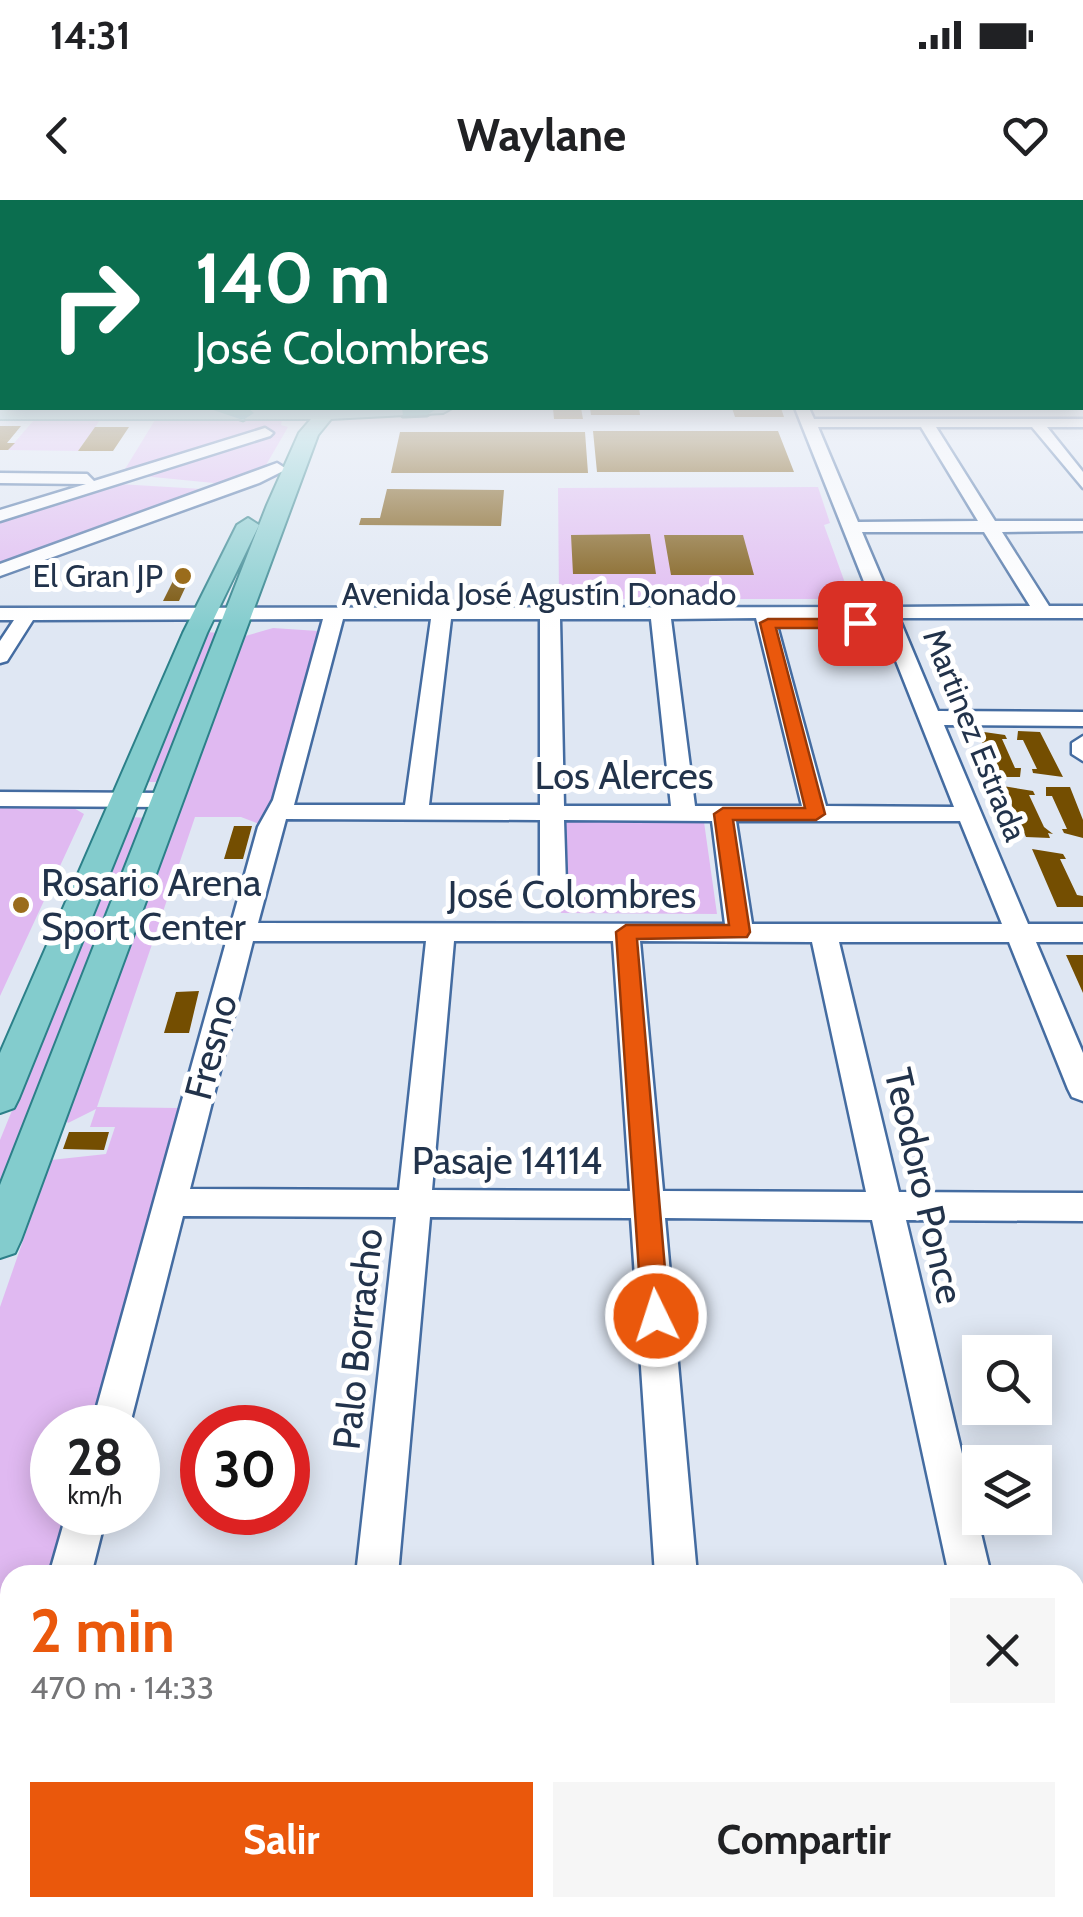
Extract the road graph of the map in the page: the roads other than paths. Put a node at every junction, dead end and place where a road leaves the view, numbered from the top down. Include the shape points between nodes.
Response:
1 (146, 471) edge
2 (269, 471) edge
3 (275, 471) edge
4 (292, 471) edge
5 (829, 471) edge
6 (956, 471) edge
7 (0, 478) edge
8 (118, 480) junction
9 (224, 488) junction
10 (261, 501) junction
11 (0, 516) edge
12 (990, 526) junction
13 (1083, 526) edge
14 (852, 527) junction
15 (0, 570) edge
16 (1042, 612) junction
17 (1083, 612) edge
18 (0, 614) edge
19 (27, 614) junction
20 (203, 616) junction
21 (235, 616) junction
22 (333, 618) junction
23 (441, 618) junction
24 (550, 618) junction
25 (661, 618) junction
26 (766, 618) junction
27 (889, 618) junction
28 (1083, 623) edge
29 (0, 656) edge
30 (930, 718) junction
31 (1083, 719) edge
32 (1083, 743) edge
33 (1083, 754) edge
34 (0, 799) edge
35 (124, 800) junction
36 (166, 800) junction
37 (278, 812) junction
38 (416, 814) junction
39 (552, 814) junction
40 (684, 814) junction
41 (723, 814) junction
42 (816, 814) junction
43 (970, 814) junction
44 (552, 886) dead end
45 (242, 932) junction
46 (441, 932) junction
47 (626, 932) junction
48 (740, 932) junction
49 (822, 932) junction
50 (1018, 932) junction
51 (1083, 932) edge
52 (1083, 1088) edge
53 (0, 1098) edge
54 (170, 1202) junction
55 (414, 1203) junction
56 (647, 1204) junction
57 (885, 1206) junction
58 (1083, 1207) edge
59 (0, 1240) edge
60 (116, 1405) edge
61 (81, 1535) edge
62 (73, 1565) edge
63 (378, 1565) edge
64 (675, 1565) edge
65 (968, 1565) edge

1 - 8 street
2 - 9 street
3 - 10 main road
4 - 21 main road
5 - 14 street, Martinez Estrada
6 - 12 street
7 - 8 street
8 - 9 street
8 - 11 street
9 - 10 street
9 - 15 street
10 - 20 main road
12 - 13 street
12 - 14 street
12 - 16 street
14 - 27 street, Martinez Estrada
16 - 17 street, Avenida José Agustín Donado
16 - 27 street, Avenida José Agustín Donado
18 - 19 street, Avenida José Agustín Donado
19 - 20 street, Avenida José Agustín Donado
19 - 29 street
20 - 21 street, Avenida José Agustín Donado
20 - 35 main road
21 - 22 street, Avenida José Agustín Donado
21 - 36 main road
22 - 23 street, Avenida José Agustín Donado
22 - 37 street, Fresno
23 - 24 street, Avenida José Agustín Donado
23 - 38 street
24 - 25 street, Avenida José Agustín Donado
24 - 39 street
25 - 26 street, Avenida José Agustín Donado
25 - 40 street
26 - 27 street, Avenida José Agustín Donado
26 - 42 street
27 - 28 street, Avenida José Agustín Donado
27 - 30 street, Martinez Estrada
30 - 31 street
30 - 43 street, Martinez Estrada
32 - 33 street
34 - 35 street
35 - 36 street
35 - 53 main road
36 - 59 main road
37 - 38 street, Los Alerces
37 - 45 street, Fresno
38 - 39 street, Los Alerces
39 - 40 street, Los Alerces
39 - 44 street
40 - 41 street, Los Alerces
41 - 42 street, Los Alerces
41 - 48 street
42 - 43 street, Los Alerces
43 - 50 street, Martinez Estrada
45 - 46 street, José Colombres
45 - 54 street, Fresno
46 - 47 street, José Colombres
46 - 55 street, Palo Borracho
47 - 48 street, José Colombres
47 - 56 street
48 - 49 street, José Colombres
49 - 50 street, José Colombres
49 - 57 street, Teodoro Ponce
50 - 51 street, José Colombres
50 - 52 street, Martinez Estrada
54 - 55 street, Pasaje 14114
54 - 60 street, Fresno
55 - 56 street, Pasaje 14114
55 - 63 street, Palo Borracho
56 - 57 street, Pasaje 14114
56 - 64 street
57 - 58 street, Pasaje 14114
57 - 65 street, Teodoro Ponce
61 - 62 street

